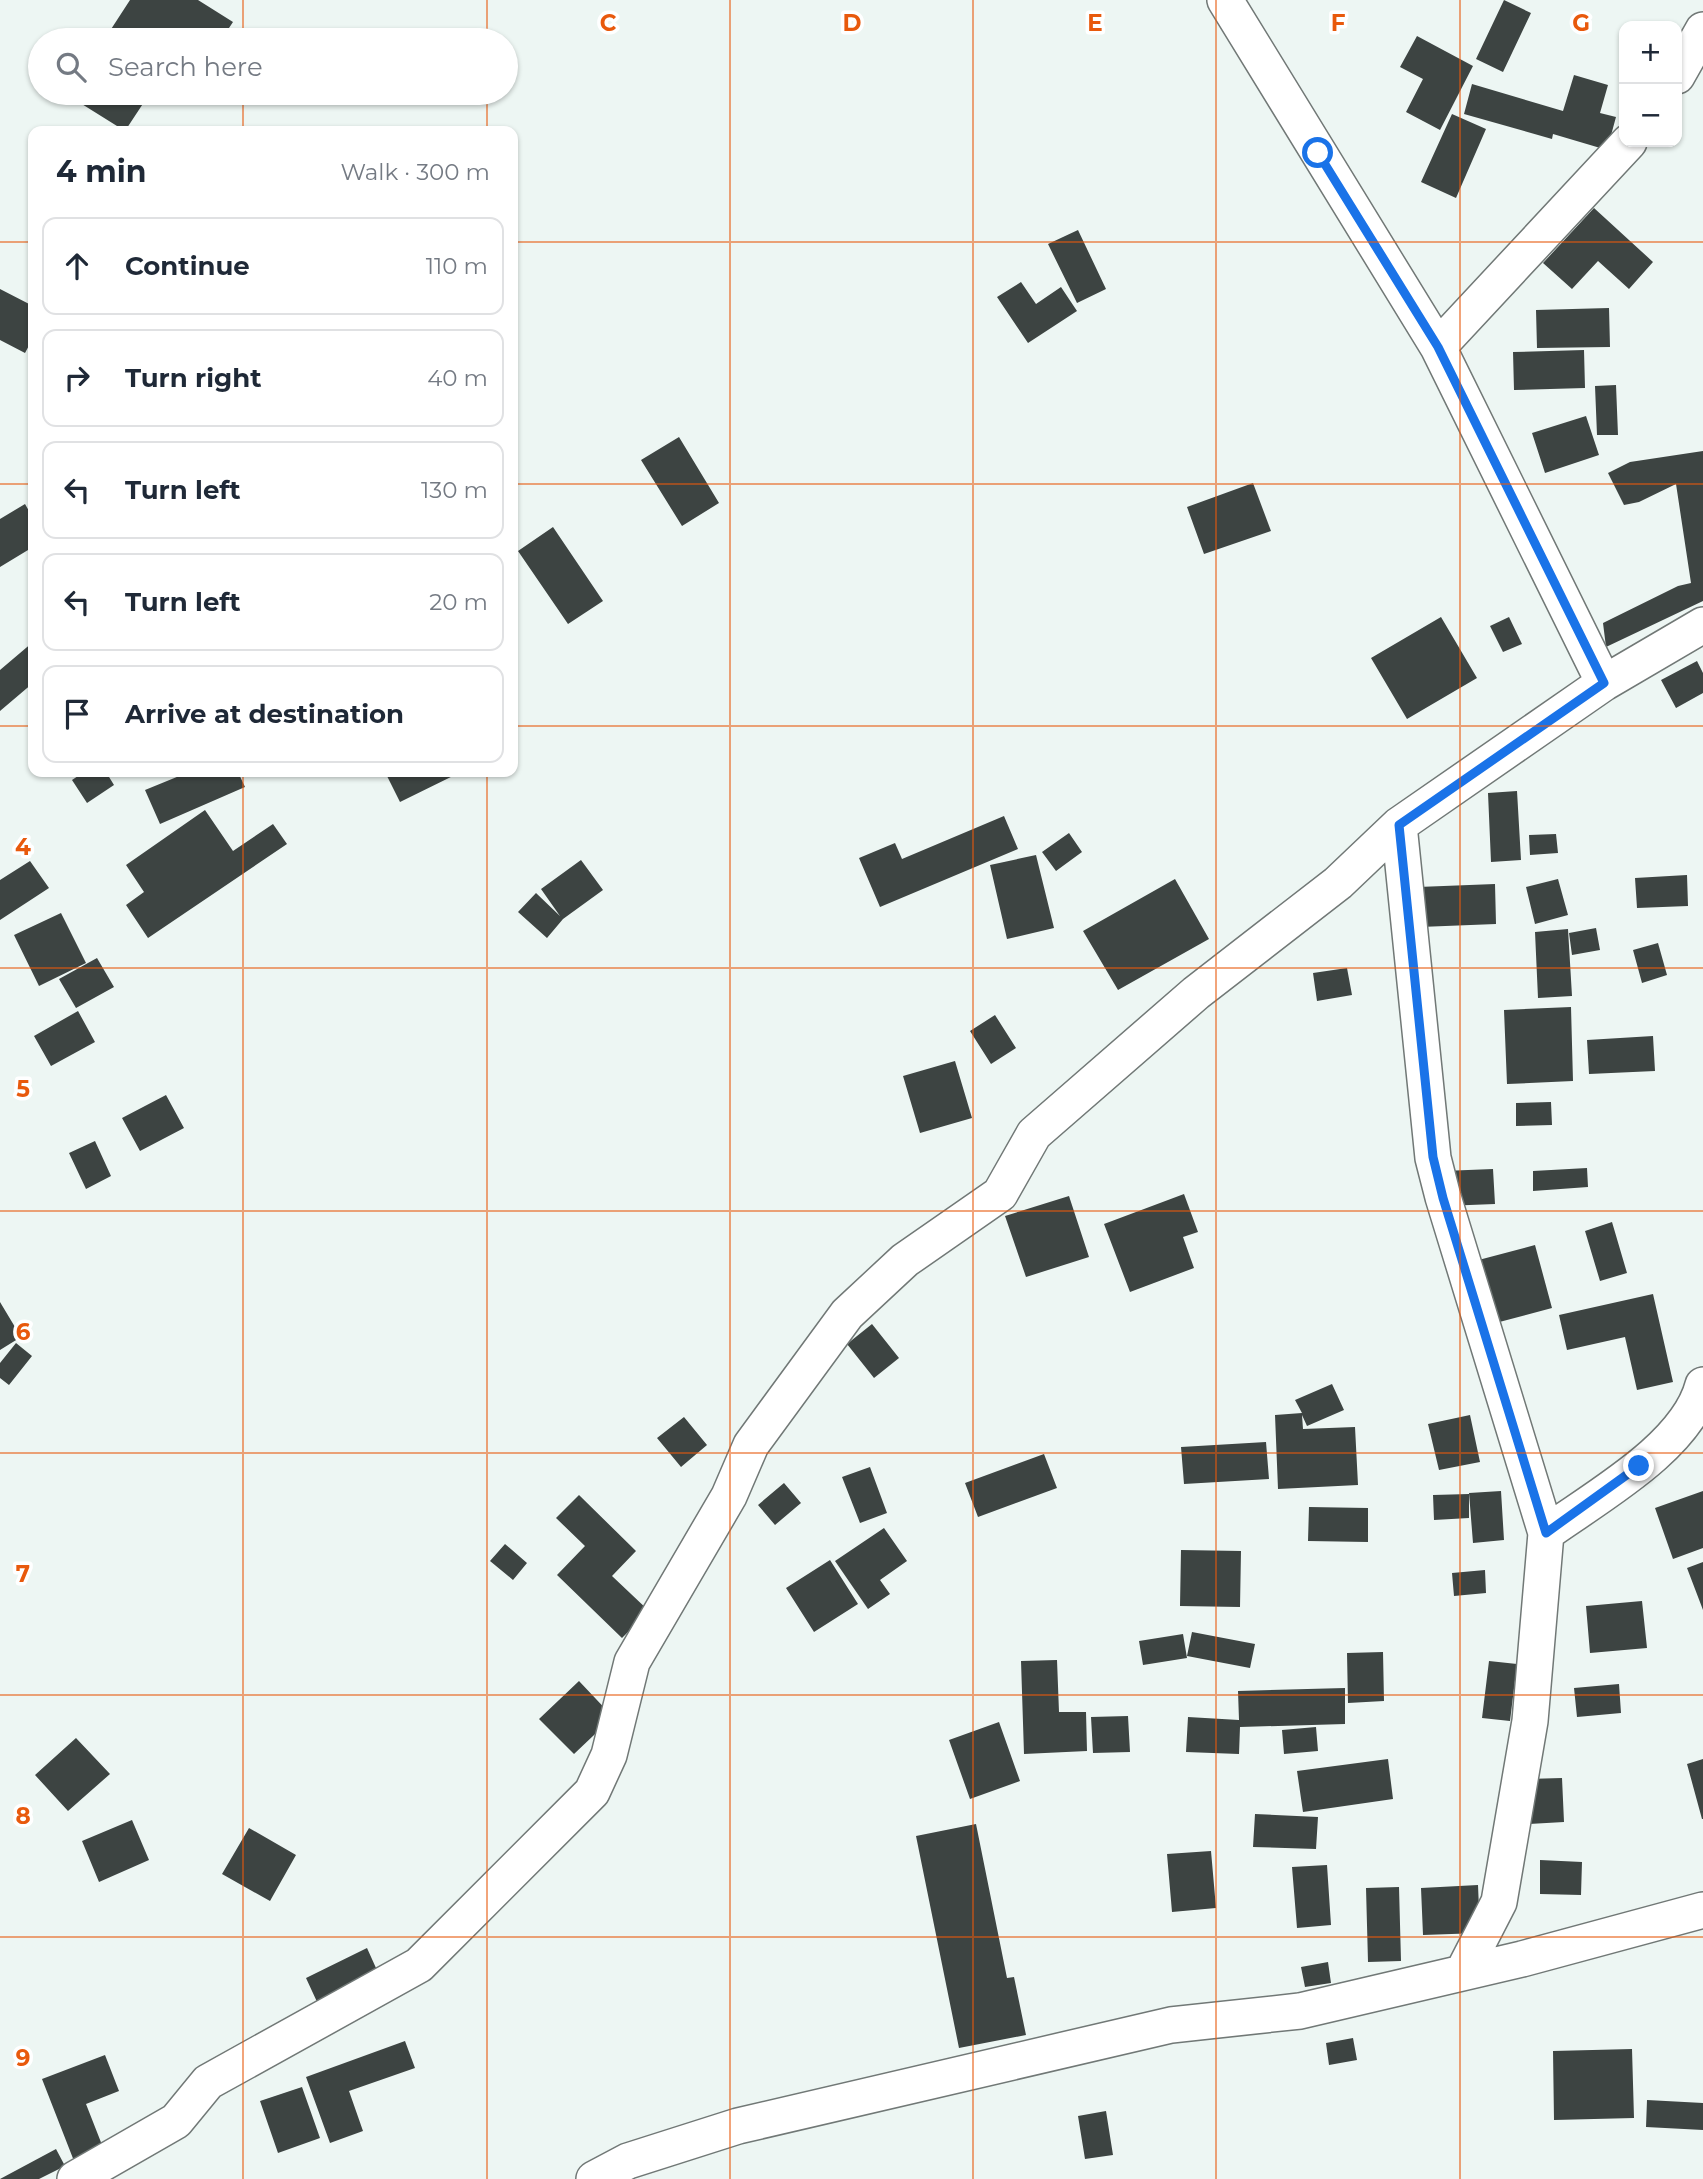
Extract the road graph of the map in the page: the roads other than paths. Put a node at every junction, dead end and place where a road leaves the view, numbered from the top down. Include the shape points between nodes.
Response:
1 (1225, 0) edge
2 (1703, 30) edge
3 (1682, 67) edge
4 (1624, 147) edge
5 (1438, 347) junction
6 (1703, 625) edge
7 (1604, 683) junction
8 (1399, 825) junction
9 (1703, 1385) edge
10 (1546, 1533) junction
11 (1499, 1902) junction
12 (1703, 1910) edge
13 (1522, 1959) junction
14 (1464, 1970) junction
15 (75, 2179) edge
16 (594, 2179) edge

1 - 5 street
2 - 3 street
4 - 5 street
5 - 7 street
6 - 7 street
7 - 8 street
8 - 10 street via 1433,1157
8 - 15 street via 1338,883 1196,993 1034,1134 1000,1194 905,1260 847,1314 751,1445 729,1496 632,1662 609,1755 592,1792 419,1965 208,2082 176,2121
9 - 10 street via 1699,1400 1671,1437 1639,1466
10 - 11 street via 1530,1721
11 - 13 street
11 - 14 street
12 - 13 street
13 - 14 street
14 - 16 street via 1300,2011 1171,2025 825,2105 738,2126 628,2161

